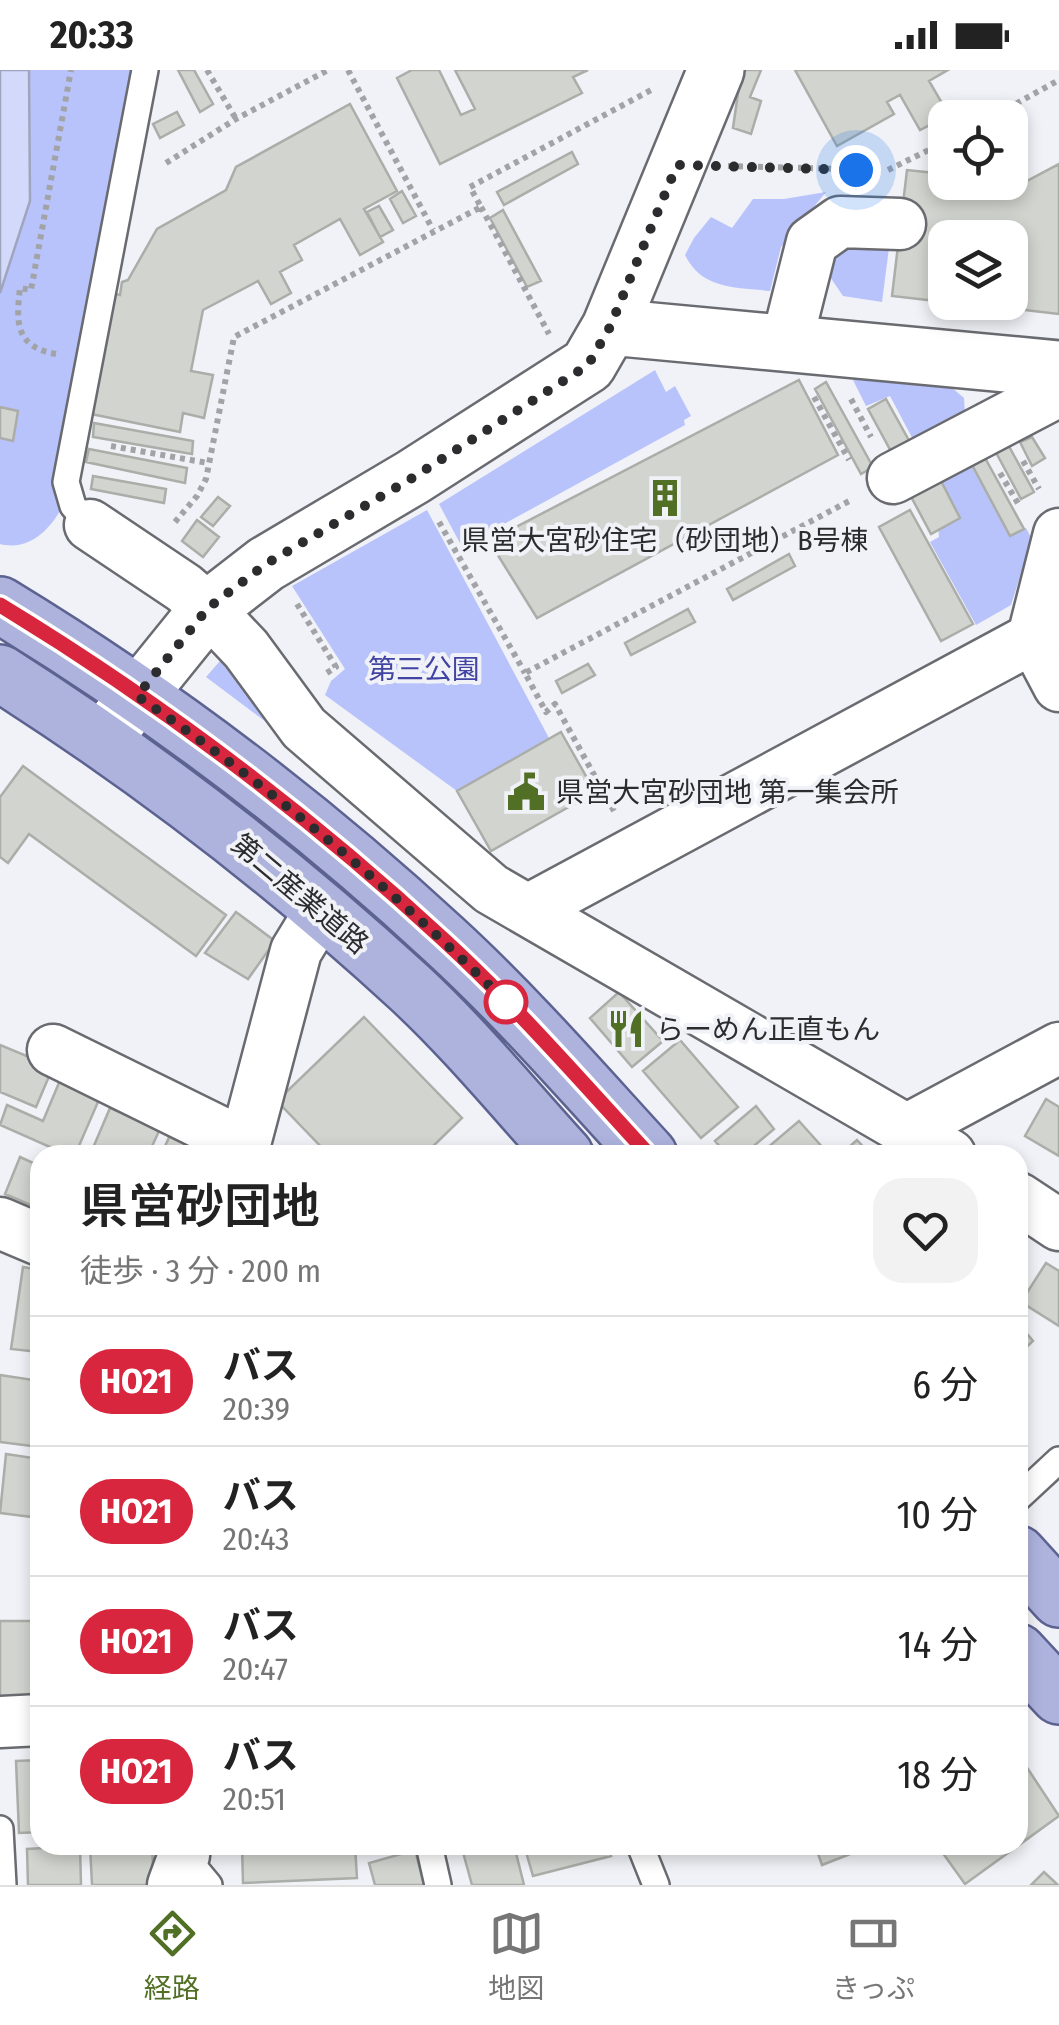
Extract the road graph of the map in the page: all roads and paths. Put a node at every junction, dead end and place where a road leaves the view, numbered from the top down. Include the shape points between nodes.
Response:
1 (71, 70) edge
2 (145, 70) edge
3 (207, 70) edge
4 (328, 70) edge
5 (348, 70) edge
6 (716, 70) edge
7 (1059, 80) edge
8 (654, 88) dead end
9 (1023, 100) edge
10 (236, 119) junction
11 (928, 151) edge
12 (677, 165) junction
13 (856, 170) dead end
14 (875, 170) dead end
15 (122, 191) junction
16 (480, 207) junction
17 (900, 224) dead end
18 (434, 230) junction
19 (610, 327) junction
20 (90, 360) junction
21 (798, 364) junction
22 (1059, 369) edge
23 (572, 375) junction
24 (846, 390) dead end
25 (1059, 391) edge
26 (989, 427) junction
27 (74, 440) junction
28 (208, 463) junction
29 (414, 477) junction
30 (879, 485) junction
31 (90, 524) joint
32 (1051, 530) edge
33 (166, 532) dead end
34 (0, 605) edge
35 (208, 608) junction
36 (1046, 630) edge
37 (0, 673) edge
38 (525, 673) junction
39 (1059, 686) edge
40 (137, 696) junction
41 (102, 740) junction
42 (636, 851) junction
43 (321, 910) junction
44 (528, 910) junction
45 (1059, 1048) edge
46 (53, 1050) dead end
47 (908, 1129) junction
48 (234, 1145) edge
49 (244, 1145) edge
50 (556, 1145) edge
51 (640, 1145) edge
52 (934, 1145) edge
53 (1028, 1205) edge
54 (0, 1223) edge
55 (1059, 1225) edge
56 (30, 1236) edge
57 (1059, 1460) edge
58 (1028, 1489) edge
59 (1028, 1565) edge
60 (1059, 1599) edge
61 (30, 1720) edge
62 (0, 1722) edge
63 (0, 1829) edge
64 (431, 1855) edge
65 (644, 1855) edge
66 (3, 1885) edge
67 (438, 1885) edge
68 (656, 1885) edge

1 - 20 path via 31,290 20,288 16,319 39,350
2 - 15 lane
3 - 10 path
4 - 10 path
5 - 18 path
6 - 12 street
7 - 9 path
8 - 16 path via 470,187
10 - 15 path
11 - 14 path via 893,170
12 - 13 path
12 - 19 street
15 - 20 lane
16 - 18 path
16 - 23 path
17 - 21 street via 840,222 812,242
18 - 28 path via 234,337
19 - 21 street
19 - 23 street via 588,365
20 - 27 lane
21 - 22 street
21 - 30 path
23 - 29 street
24 - 30 path
25 - 26 street
26 - 30 street
26 - 32 path
26 - 32 path
27 - 28 path
27 - 31 lane via 66,482 73,506
28 - 33 path via 198,496
29 - 35 street via 266,564
29 - 38 path
30 - 38 path
31 - 35 street
32 - 36 street
34 - 40 main road
35 - 40 street
35 - 44 street via 304,728 491,889
36 - 39 street
36 - 42 street
37 - 41 main road, 第二産業道路
38 - 42 path via 546,712 555,704
40 - 41 street
40 - 51 main road via 346,852 459,954
41 - 43 main road, 第二産業道路
42 - 44 street
43 - 49 street via 296,952
43 - 50 main road, 第二産業道路 via 412,990
44 - 47 street
45 - 47 street
46 - 48 street
47 - 52 street
53 - 55 street
54 - 56 street
57 - 58 lane
59 - 60 main road
61 - 62 street
63 - 66 lane
64 - 67 lane
65 - 68 lane

